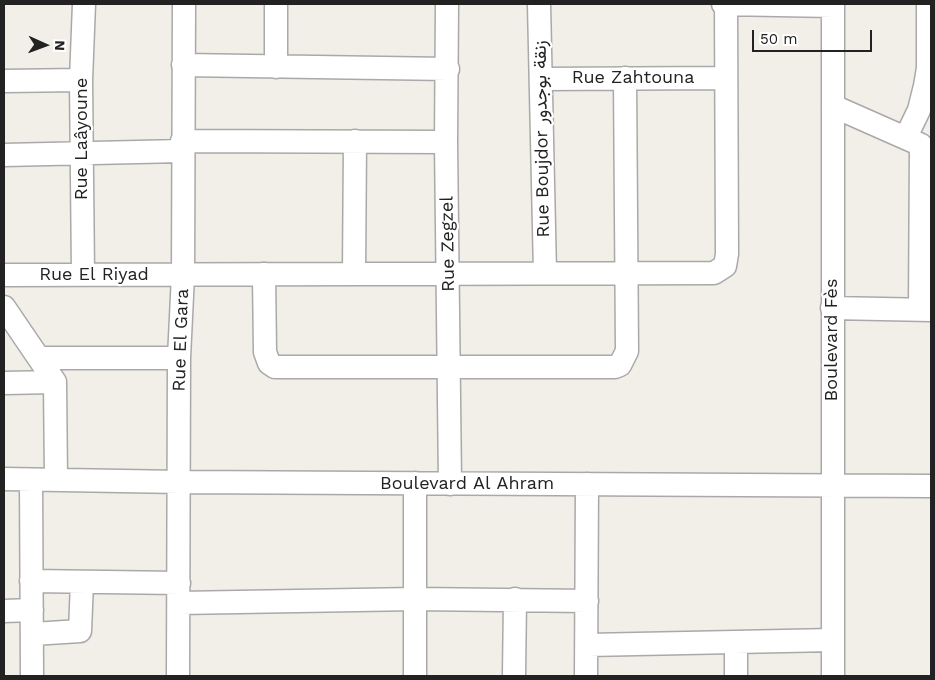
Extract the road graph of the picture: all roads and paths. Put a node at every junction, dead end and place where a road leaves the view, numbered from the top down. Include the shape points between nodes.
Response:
1 (84, 4) edge
2 (184, 4) edge
3 (276, 4) edge
4 (447, 4) edge
5 (539, 4) edge
6 (724, 4) edge
7 (928, 4) edge
8 (832, 5) edge
9 (183, 65) junction
10 (276, 67) junction
11 (448, 69) junction
12 (625, 78) junction
13 (725, 78) junction
14 (542, 79) junction
15 (81, 80) junction
16 (4, 81) edge
17 (832, 106) junction
18 (355, 141) junction
19 (446, 142) junction
20 (919, 144) edge
21 (182, 146) junction
22 (82, 154) junction
23 (4, 155) edge
24 (926, 235) edge
25 (625, 272) junction
26 (449, 273) junction
27 (545, 273) junction
28 (83, 274) junction
29 (264, 274) junction
30 (354, 274) junction
31 (4, 275) edge
32 (183, 275) junction
33 (4, 307) edge
34 (832, 308) junction
35 (925, 309) edge
36 (40, 358) junction
37 (179, 358) junction
38 (449, 366) junction
39 (55, 382) junction
40 (4, 383) edge
41 (4, 479) edge
42 (31, 480) junction
43 (56, 480) junction
44 (180, 482) junction
45 (415, 483) junction
46 (450, 484) junction
47 (586, 484) junction
48 (833, 486) junction
49 (931, 486) edge
50 (31, 581) junction
51 (82, 582) junction
52 (179, 593) junction
53 (416, 599) junction
54 (515, 599) junction
55 (587, 601) junction
56 (32, 610) junction
57 (4, 611) edge
58 (32, 634) junction
59 (833, 640) junction
60 (736, 642) junction
61 (588, 645) junction
62 (32, 676) edge
63 (178, 676) edge
64 (415, 676) edge
65 (514, 676) edge
66 (586, 676) edge
67 (736, 676) edge
68 (832, 676) edge

1 - 15 street, Rue Laâyoune
2 - 9 street, Rue El Gara
3 - 10 street
4 - 11 street, Rue Zegzel
5 - 14 street, Rue Boujdor زنقة بوجدور
6 - 8 street
6 - 13 street
7 - 20 street via 928,68 919,110
8 - 17 street, Boulevard Fès
9 - 10 street
9 - 21 street, Rue El Gara
10 - 11 street
11 - 19 street, Rue Zegzel
12 - 13 street, Rue Zahtouna
12 - 14 street, Rue Zahtouna
12 - 25 street
13 - 25 street, Rue El Riyad via 725,266 714,273
14 - 27 street, Rue Boujdor زنقة بوجدور
15 - 16 street
15 - 22 street, Rue Laâyoune
17 - 20 street
17 - 34 street, Boulevard Fès
18 - 19 street
18 - 21 street
18 - 30 street
19 - 26 street, Rue Zegzel
20 - 24 street
21 - 22 street
21 - 32 street, Rue El Gara
22 - 23 street
22 - 28 street, Rue Laâyoune
24 - 35 street
25 - 27 street, Rue El Riyad
25 - 38 street via 627,351 620,365
26 - 27 street, Rue El Riyad
26 - 30 street, Rue El Riyad
26 - 38 street, Rue Zegzel
28 - 31 street, Rue El Riyad
28 - 32 street, Rue El Riyad
29 - 30 street, Rue El Riyad
29 - 32 street, Rue El Riyad
29 - 38 street via 266,352 269,363 275,367
32 - 37 street, Rue El Gara
33 - 36 street
34 - 35 street
34 - 48 street, Boulevard Fès
36 - 37 street
36 - 39 street
37 - 44 street, Rue El Gara
38 - 46 street, Rue Zegzel
39 - 40 street
39 - 43 street
41 - 42 street, Boulevard Al Ahram
42 - 43 street, Boulevard Al Ahram
42 - 50 street
43 - 44 street, Boulevard Al Ahram
44 - 45 street, Boulevard Al Ahram
44 - 52 street, Rue El Gara
45 - 46 street, Boulevard Al Ahram
45 - 53 street
46 - 47 street, Boulevard Al Ahram
47 - 48 street, Boulevard Al Ahram
47 - 55 street
48 - 49 street, Boulevard Al Ahram
48 - 59 street, Boulevard Fès
50 - 51 street
50 - 56 street
51 - 52 street
51 - 58 street via 80,632
52 - 53 street
52 - 63 street, Rue El Gara
53 - 54 street
53 - 64 street
54 - 55 street
54 - 65 street
55 - 61 street
56 - 57 street
56 - 58 street
58 - 62 street
59 - 60 street
59 - 68 street, Boulevard Fès
60 - 61 street
60 - 67 street
61 - 66 street

